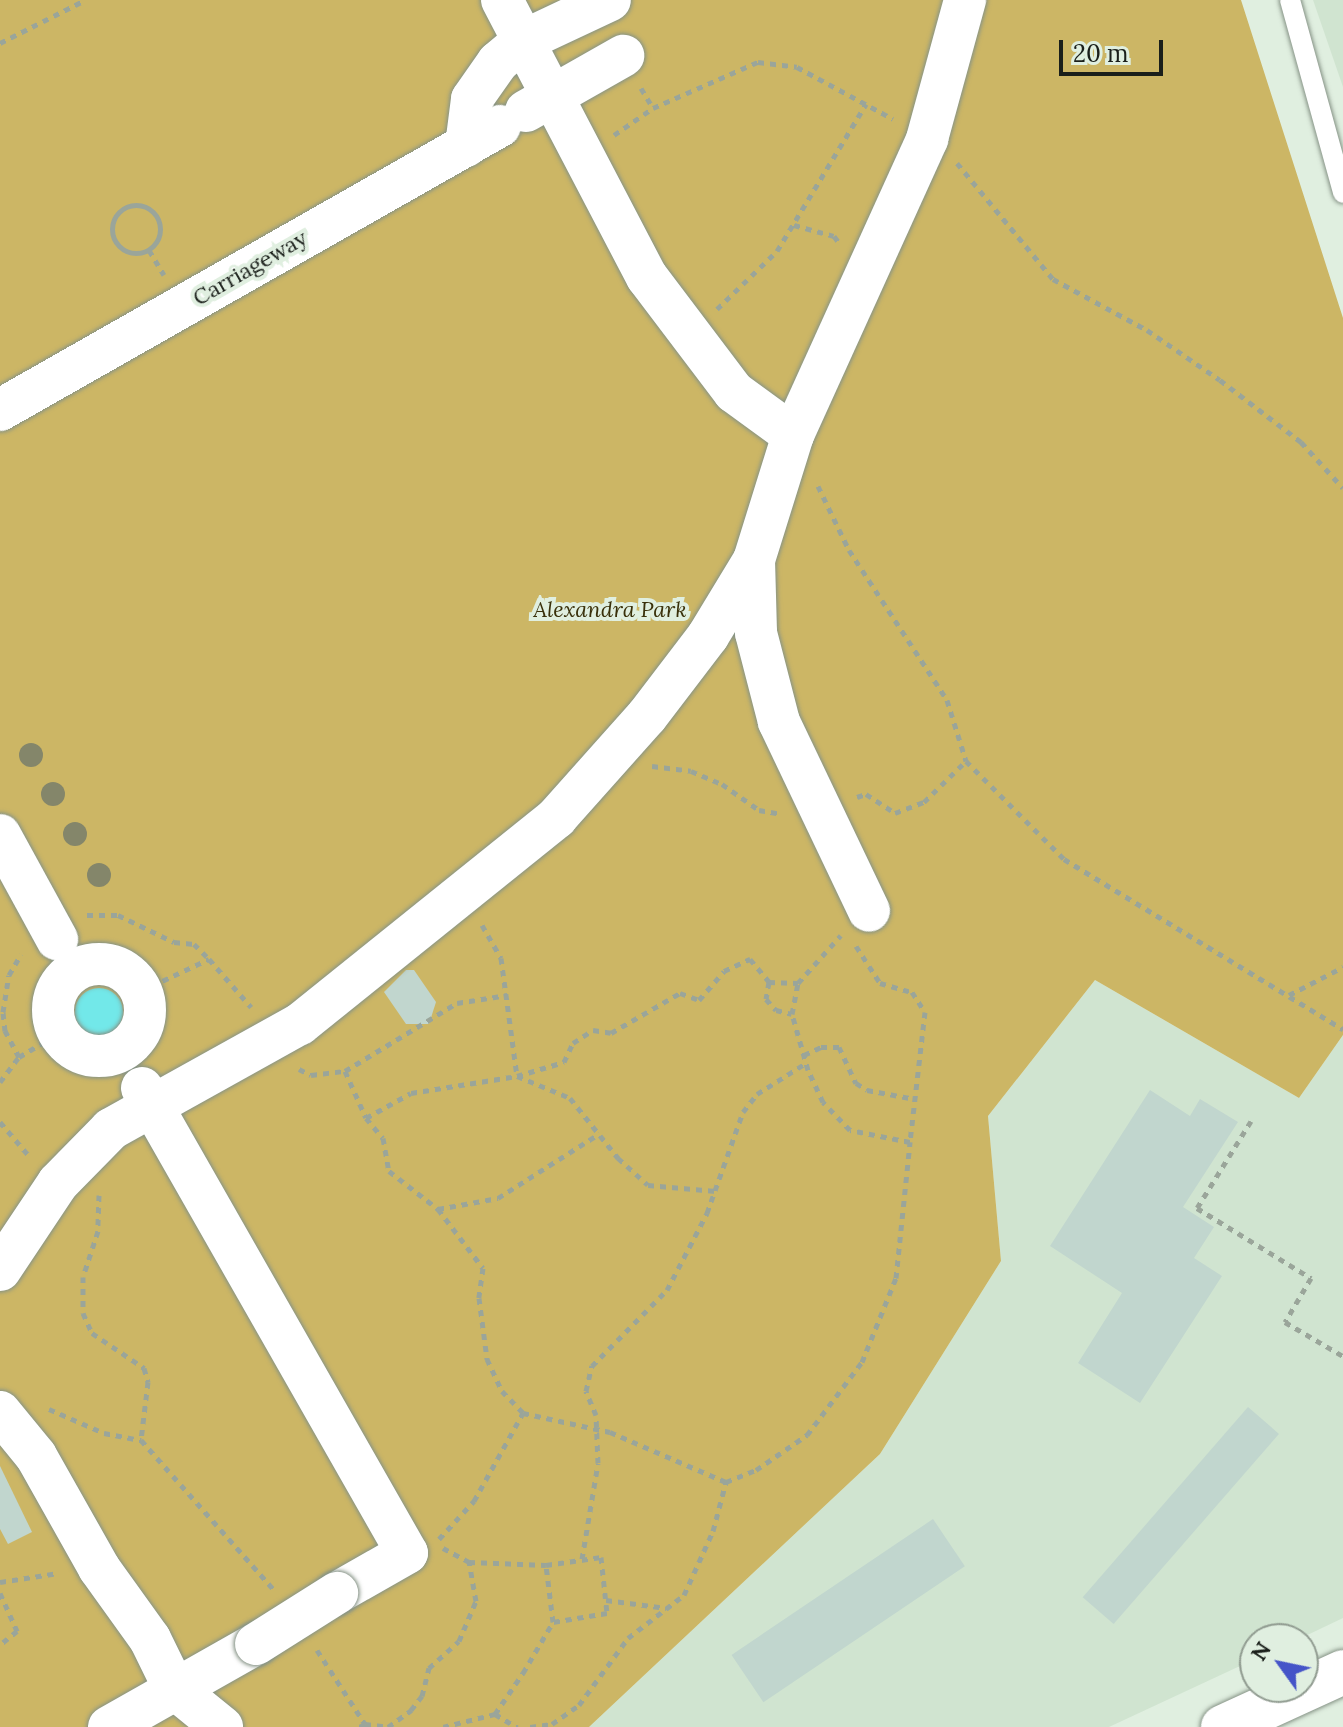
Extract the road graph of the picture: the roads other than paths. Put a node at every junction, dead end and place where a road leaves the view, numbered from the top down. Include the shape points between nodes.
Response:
1 (502, 0) edge
2 (610, 0) edge
3 (965, 0) edge
4 (1290, 0) edge
5 (523, 41) junction
6 (623, 56) road end
7 (511, 120) junction
8 (1343, 193) edge
9 (0, 410) edge
10 (793, 435) junction
11 (754, 560) junction
12 (0, 835) edge
13 (857, 922) road end
14 (62, 946) junction
15 (137, 1079) junction
16 (0, 1270) edge
17 (0, 1412) edge
18 (1343, 1672) edge
19 (174, 1688) junction
20 (109, 1727) edge
21 (222, 1727) edge
22 (1223, 1727) edge

1 - 5 street
2 - 5 street
3 - 10 street via 927,139
4 - 8 lane
5 - 7 street
5 - 7 street via 498,62 472,99
6 - 7 street, Carriageway
7 - 9 street, Carriageway
7 - 10 street via 585,155 647,277 734,392
10 - 11 street
11 - 13 street via 756,633 779,722 818,808
11 - 15 street via 708,636 622,744 556,818 462,898 276,1039
12 - 14 street
14 - 15 street via 53,1011 59,1033 85,1054 105,1057
14 - 15 street via 108,965 141,991 147,1013
15 - 16 street via 111,1129 71,1169
15 - 19 street, bridge via 407,1553
17 - 19 street via 36,1456 99,1568 150,1639
18 - 22 street
19 - 20 street
19 - 21 street

